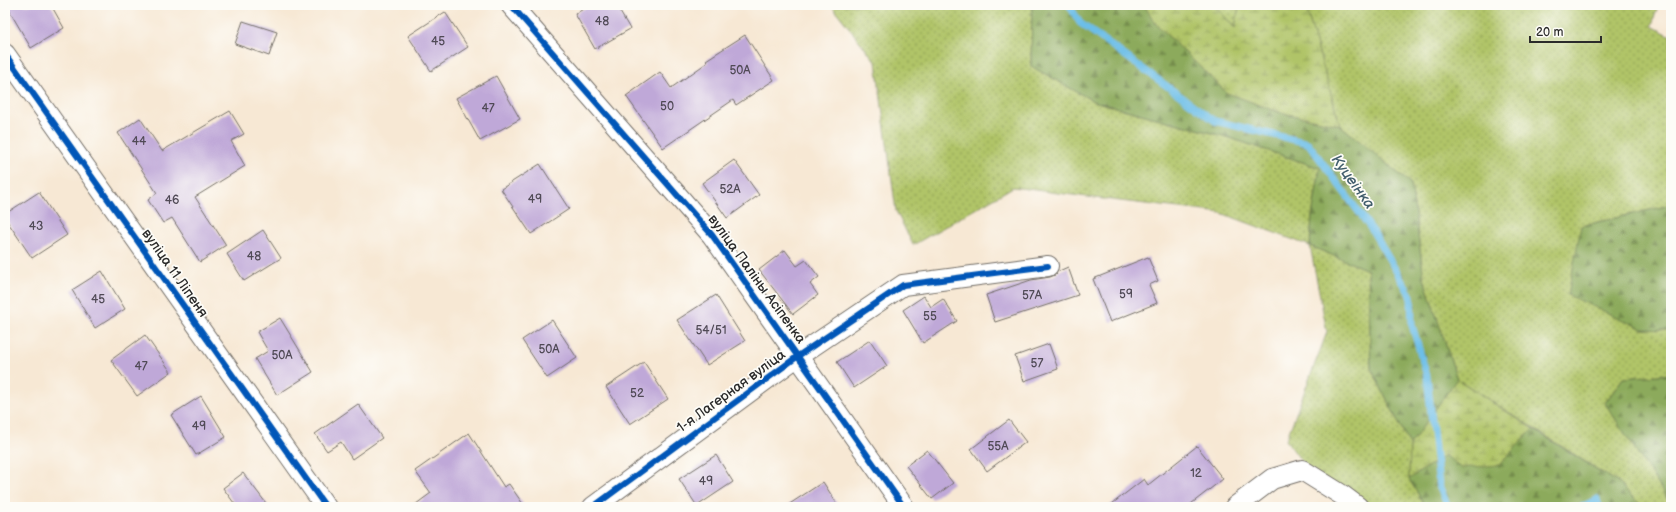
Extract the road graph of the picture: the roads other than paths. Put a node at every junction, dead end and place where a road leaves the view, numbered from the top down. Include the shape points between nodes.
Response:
1 (511, 5) edge
2 (5, 54) edge
3 (1048, 266) dead end
4 (798, 356) junction
5 (326, 507) edge
6 (593, 507) edge
7 (904, 507) edge
8 (1235, 507) edge
9 (1358, 507) edge

1 - 4 street, вуліца Паліны Асіпенка via 712,235
2 - 5 street, вуліца 11 Ліпеня
3 - 4 street, 1-я Лагерная вуліца via 903,285
4 - 6 street, 1-я Лагерная вуліца
4 - 7 street, вуліца Паліны Асіпенка
8 - 9 street via 1272,479 1302,470

